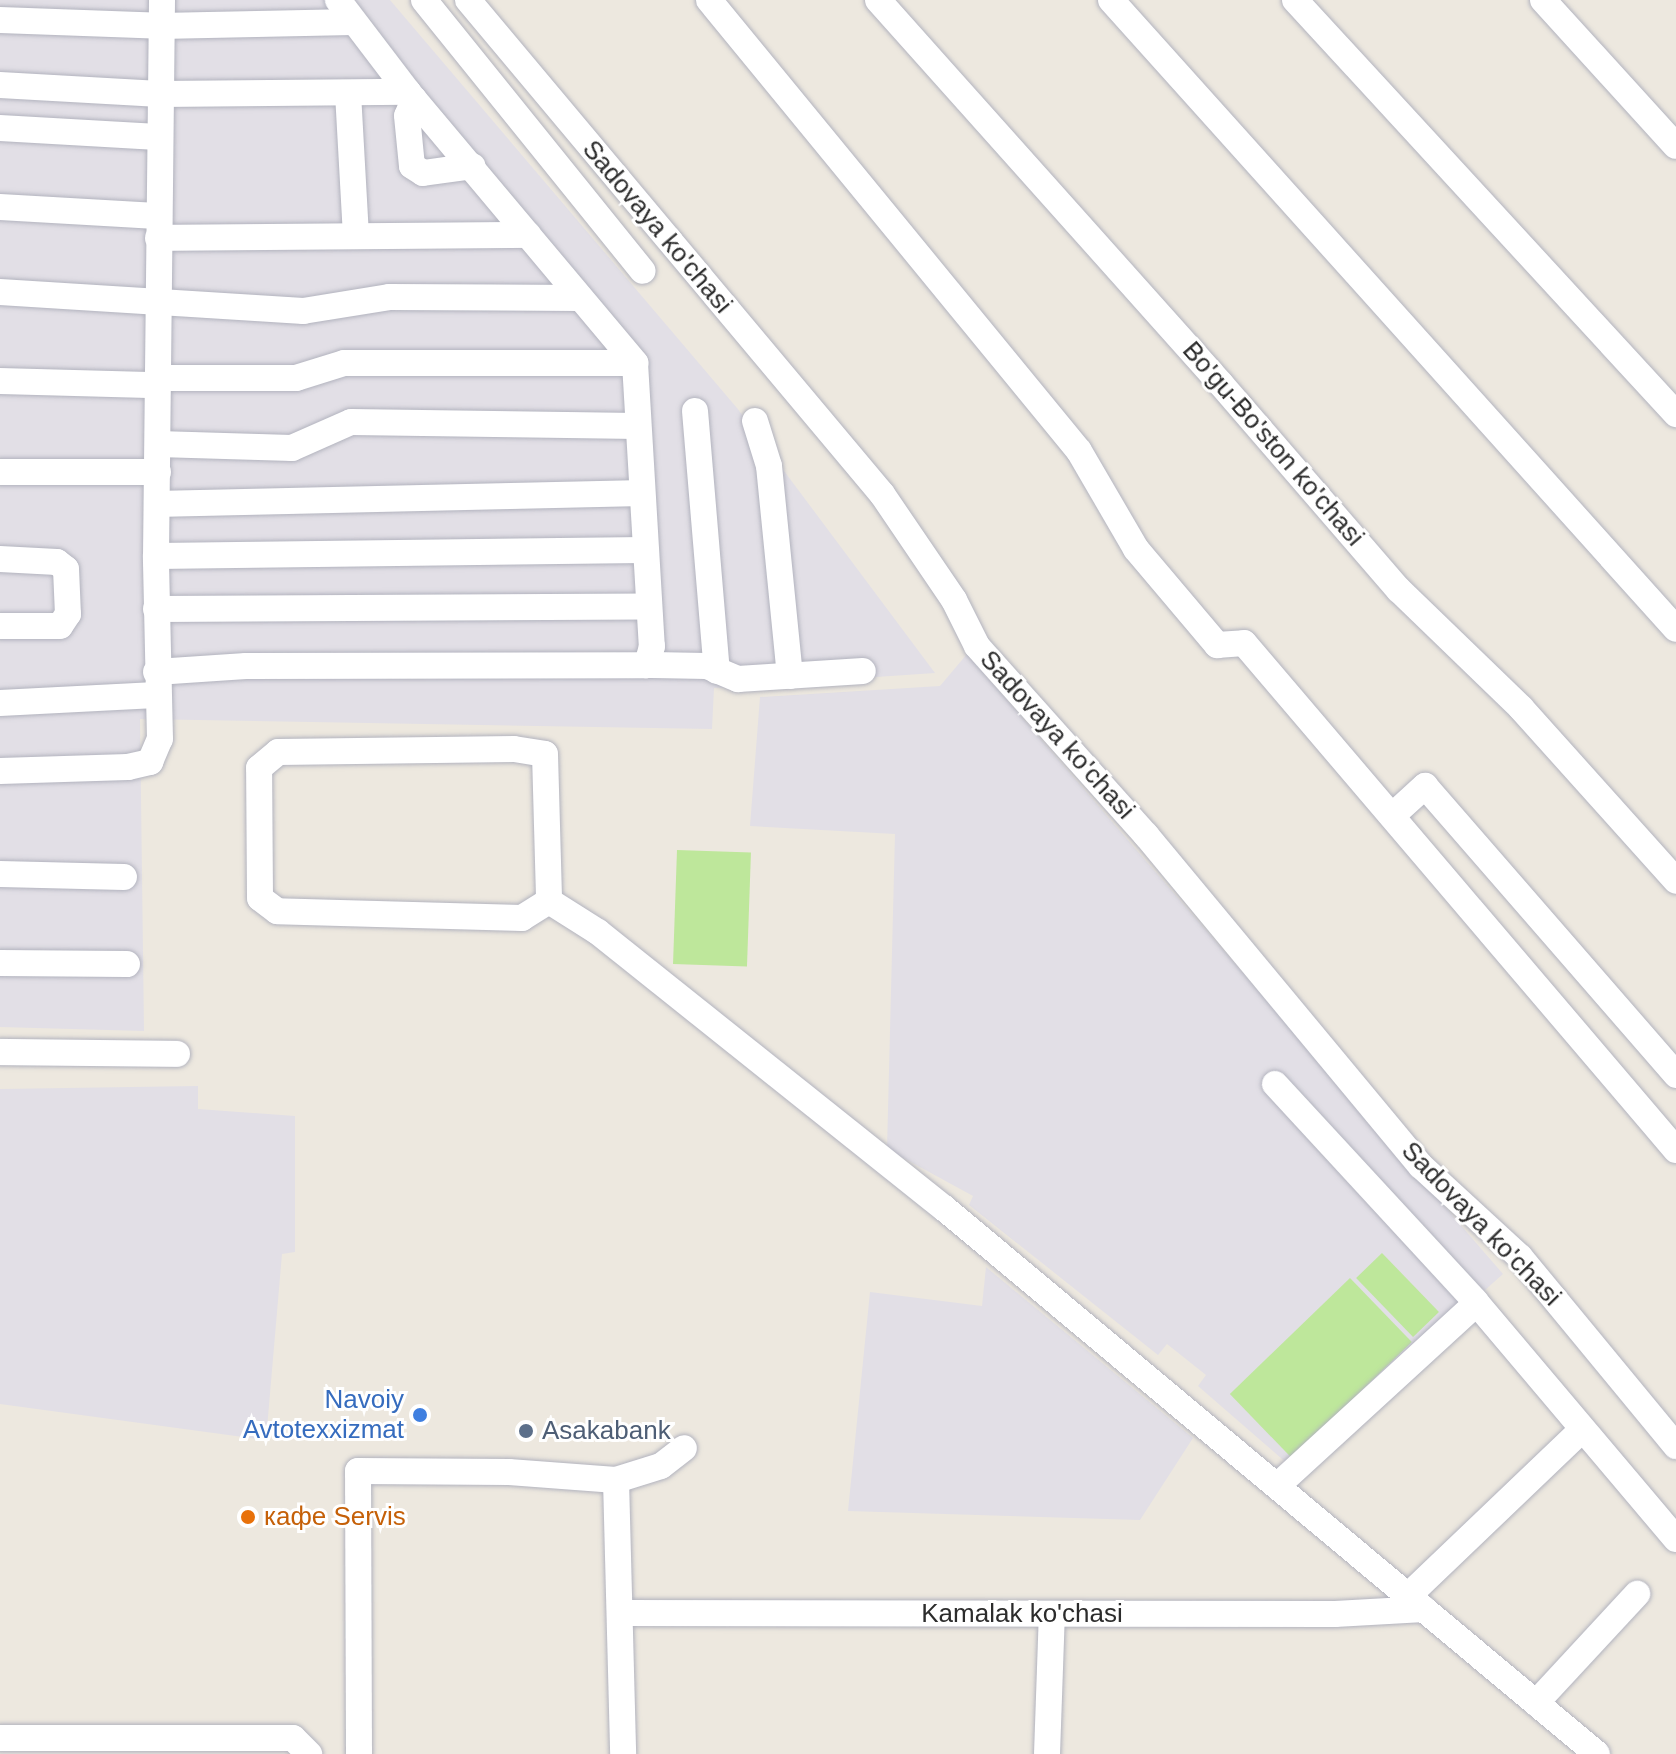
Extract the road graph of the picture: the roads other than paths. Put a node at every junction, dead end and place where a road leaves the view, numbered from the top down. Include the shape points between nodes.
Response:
1 (338, 0) edge
2 (468, 0) edge
3 (709, 0) edge
4 (878, 0) edge
5 (1111, 0) edge
6 (1295, 0) edge
7 (1543, 0) edge
8 (426, 1) edge
9 (161, 13) edge
10 (0, 20) edge
11 (353, 22) junction
12 (0, 85) edge
13 (348, 93) junction
14 (160, 94) junction
15 (411, 96) junction
16 (0, 128) edge
17 (158, 137) junction
18 (1676, 146) edge
19 (473, 166) junction
20 (0, 207) edge
21 (157, 227) junction
22 (528, 235) junction
23 (356, 236) junction
24 (643, 271) dead end
25 (0, 292) edge
26 (580, 298) junction
27 (158, 301) junction
28 (635, 363) junction
29 (0, 381) edge
30 (158, 381) junction
31 (695, 411) dead end
32 (1676, 414) edge
33 (755, 421) dead end
34 (638, 426) junction
35 (158, 444) junction
36 (0, 472) edge
37 (158, 472) junction
38 (642, 493) junction
39 (157, 504) junction
40 (644, 550) junction
41 (156, 556) junction
42 (0, 559) edge
43 (648, 606) junction
44 (156, 609) junction
45 (0, 626) edge
46 (1676, 629) edge
47 (647, 665) junction
48 (717, 671) junction
49 (863, 671) dead end
50 (790, 676) junction
51 (156, 683) junction
52 (0, 703) edge
53 (0, 771) edge
54 (1392, 816) junction
55 (0, 874) edge
56 (124, 877) dead end
57 (1676, 881) edge
58 (549, 901) junction
59 (0, 963) edge
60 (127, 964) dead end
61 (0, 1052) edge
62 (177, 1054) dead end
63 (1676, 1075) edge
64 (1275, 1084) dead end
65 (1676, 1150) edge
66 (1477, 1303) junction
67 (1582, 1430) junction
68 (1676, 1446) edge
69 (684, 1448) dead end
70 (616, 1480) junction
71 (1277, 1486) junction
72 (1676, 1539) edge
73 (1637, 1594) dead end
74 (1416, 1602) junction
75 (620, 1613) junction
76 (1052, 1614) junction
77 (1536, 1703) junction
78 (0, 1738) edge
79 (309, 1754) edge
80 (359, 1754) edge
81 (623, 1754) edge
82 (1047, 1754) edge
83 (1597, 1754) edge

1 - 11 street
2 - 68 street, Sadovaya ko'chasi via 882,494 954,600 977,646 1146,835 1421,1166 1520,1257
3 - 54 street via 1079,451 1136,549 1217,645 1244,643
4 - 57 street, Bo'gu-Bo'ston ko'chasi via 1212,372 1399,590 1521,708
5 - 46 street
6 - 32 street
7 - 18 street
8 - 24 street
9 - 10 street
9 - 11 street
9 - 14 street
11 - 15 street
12 - 14 street
13 - 14 street
13 - 15 street
13 - 23 street
14 - 17 street
15 - 19 street
15 - 19 street via 407,116 412,166 423,173
16 - 17 street
17 - 21 street
19 - 22 street
20 - 21 street
21 - 23 street
21 - 27 street
22 - 23 street
22 - 26 street
25 - 27 street
26 - 27 street via 389,297 303,311
26 - 28 street
27 - 30 street
28 - 30 street via 344,363 296,378
28 - 34 street
29 - 30 street
30 - 35 street
31 - 48 street
33 - 50 street via 769,466
34 - 35 street via 351,422 292,448
34 - 38 street
35 - 37 street
36 - 37 street
37 - 39 street
38 - 39 street
38 - 40 street
39 - 41 street
40 - 41 street
40 - 43 street
41 - 44 street
42 - 45 street via 57,562 66,569 68,614 60,626
43 - 44 street
43 - 47 street via 652,646
44 - 51 street
47 - 48 street via 707,666
47 - 51 street via 246,666
48 - 50 street via 738,679
49 - 50 street
51 - 52 street
51 - 53 street via 160,739 150,762
54 - 63 street via 1425,786
54 - 65 street
55 - 56 street
58 - 58 street via 522,918 277,911 260,898 259,768 278,752 514,749 545,754
58 - 71 street via 598,932 931,1198
59 - 60 street
61 - 62 street
64 - 66 street
66 - 67 street
66 - 71 street
67 - 72 street
67 - 74 street
69 - 70 street via 661,1466
70 - 75 street
70 - 80 street via 509,1472 358,1471
71 - 74 street
73 - 77 street
74 - 76 street, Kamalak ko'chasi via 1335,1614
74 - 77 street
75 - 76 street, Kamalak ko'chasi
75 - 81 street
76 - 82 street
77 - 83 street
78 - 79 street via 293,1738

